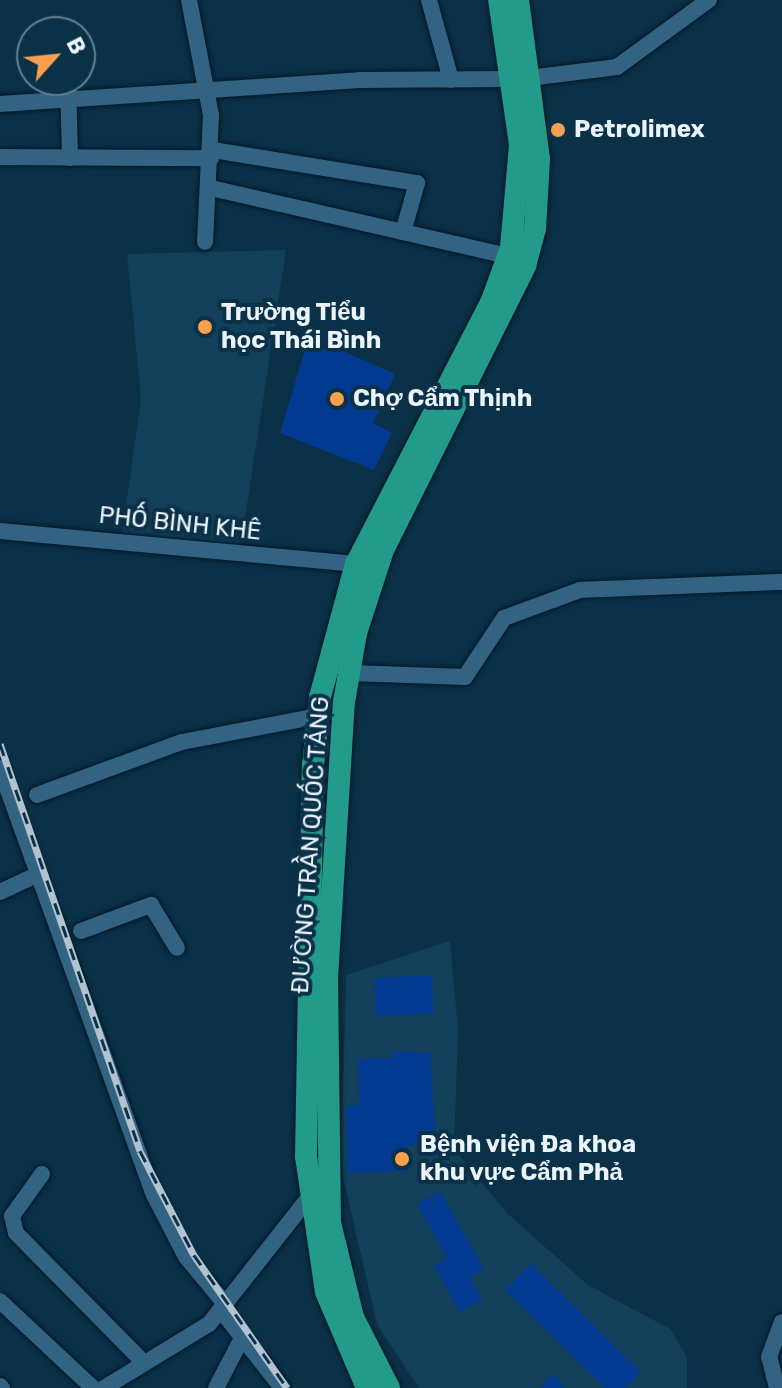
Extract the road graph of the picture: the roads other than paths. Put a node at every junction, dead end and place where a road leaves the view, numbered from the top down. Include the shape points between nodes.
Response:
1 (189, 0) edge
2 (429, 0) edge
3 (499, 0) edge
4 (518, 0) edge
5 (709, 0) edge
6 (521, 79) junction
7 (451, 80) junction
8 (209, 90) junction
9 (72, 97) junction
10 (0, 104) edge
11 (212, 154) junction
12 (0, 157) edge
13 (70, 158) junction
14 (211, 188) junction
15 (403, 232) junction
16 (205, 242) dead end
17 (508, 256) junction
18 (436, 430) junction
19 (0, 531) edge
20 (356, 564) junction
21 (782, 582) edge
22 (350, 673) junction
23 (318, 716) junction
24 (0, 768) edge
25 (37, 795) dead end
26 (36, 875) junction
27 (0, 892) edge
28 (306, 902) junction
29 (329, 902) junction
30 (81, 931) dead end
31 (177, 948) dead end
32 (42, 1174) dead end
33 (310, 1196) junction
34 (0, 1301) edge
35 (225, 1304) junction
36 (782, 1322) edge
37 (242, 1338) junction
38 (361, 1356) junction
39 (138, 1366) junction
40 (93, 1388) edge
41 (104, 1388) edge
42 (136, 1388) edge
43 (216, 1388) edge
44 (282, 1388) edge
45 (367, 1388) edge
46 (389, 1388) edge
47 (777, 1388) edge

1 - 8 street
2 - 7 street
3 - 6 highway, ĐƯỜNG TRẦN QUỐC TẢNG
4 - 6 highway, ĐƯỜNG TRẦN QUỐC TẢNG
5 - 6 street via 617,67
6 - 7 street
6 - 17 highway, ĐƯỜNG TRẦN QUỐC TẢNG via 521,162
6 - 18 highway, ĐƯỜNG TRẦN QUỐC TẢNG via 539,159 535,229 525,266
7 - 8 street
8 - 9 street
8 - 11 street
9 - 10 street
9 - 13 street
11 - 13 street
11 - 14 street
11 - 15 street via 417,183
12 - 13 street
14 - 15 street
14 - 16 street
15 - 17 street
17 - 18 highway, ĐƯỜNG TRẦN QUỐC TẢNG
18 - 20 highway, ĐƯỜNG TRẦN QUỐC TẢNG
18 - 22 highway, ĐƯỜNG TRẦN QUỐC TẢNG via 383,550
19 - 20 street, PHỐ BÌNH KHÊ
20 - 23 highway, ĐƯỜNG TRẦN QUỐC TẢNG
21 - 22 street via 580,590 504,618 465,677
22 - 29 highway, ĐƯỜNG TRẦN QUỐC TẢNG
23 - 25 street via 182,742
23 - 28 highway, ĐƯỜNG TRẦN QUỐC TẢNG
24 - 26 street
26 - 27 street
26 - 35 street via 138,1160 186,1257
28 - 29 highway
28 - 33 highway, ĐƯỜNG TRẦN QUỐC TẢNG
29 - 38 highway, ĐƯỜNG TRẦN QUỐC TẢNG via 330,1223
30 - 31 street via 151,905
32 - 39 street via 12,1216 16,1233
33 - 35 street
33 - 38 highway, ĐƯỜNG TRẦN QUỐC TẢNG via 326,1292
34 - 40 street
35 - 37 street
35 - 39 street via 209,1324
36 - 47 street via 769,1357
37 - 43 street
37 - 44 street
38 - 45 highway, ĐƯỜNG TRẦN QUỐC TẢNG
38 - 46 highway, ĐƯỜNG TRẦN QUỐC TẢNG
39 - 41 street
39 - 42 street

